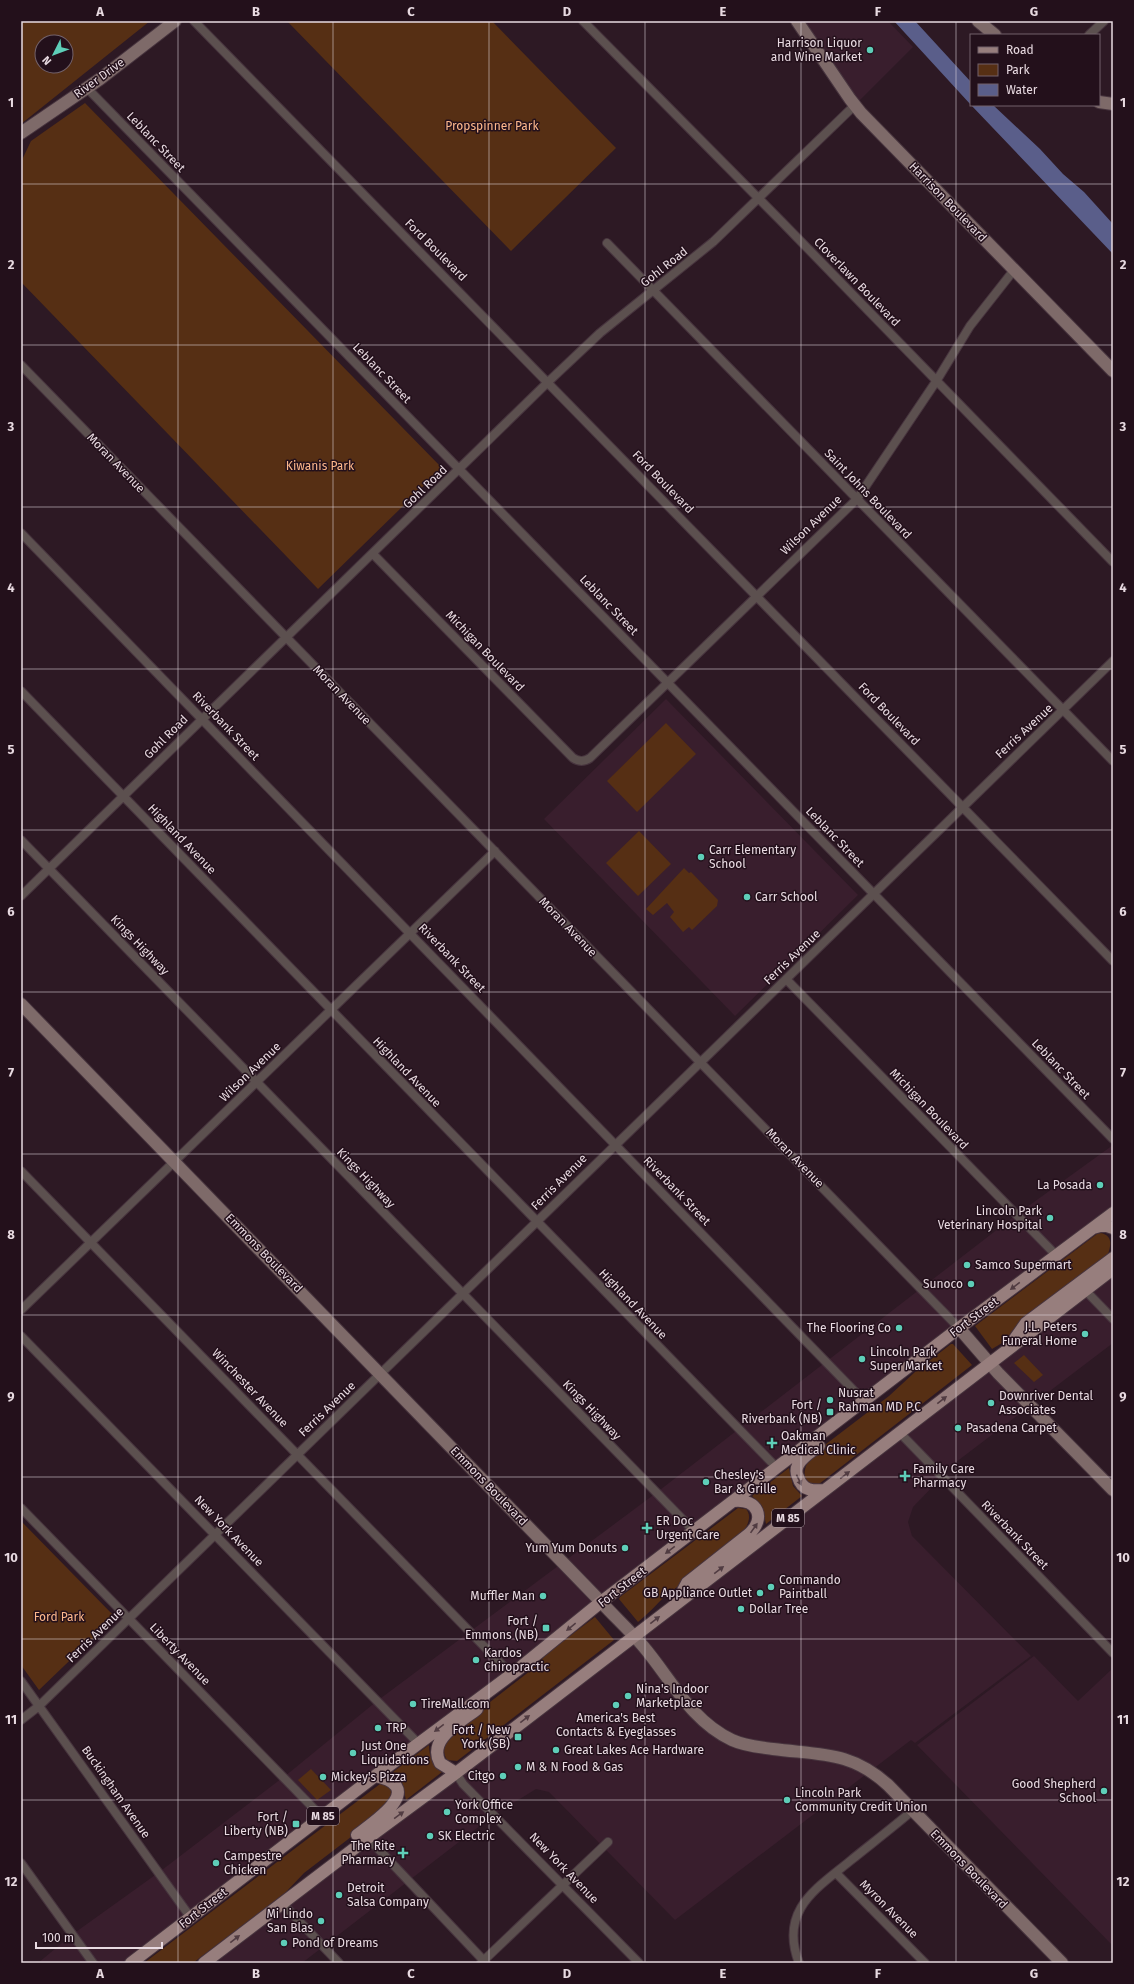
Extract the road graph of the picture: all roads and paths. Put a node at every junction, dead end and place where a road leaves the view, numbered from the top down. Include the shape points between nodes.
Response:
1 (175, 21) edge
2 (194, 21) edge
3 (583, 21) edge
4 (797, 21) edge
5 (978, 21) edge
6 (1104, 21) edge
7 (994, 34) edge
8 (1090, 34) edge
9 (87, 88) junction
10 (1100, 102) edge
11 (1113, 104) edge
12 (854, 105) junction
13 (21, 133) edge
14 (758, 199) junction
15 (607, 242) dead end
16 (1014, 270) junction
17 (654, 290) junction
18 (21, 365) edge
19 (1113, 371) edge
20 (937, 380) junction
21 (548, 382) junction
22 (459, 469) junction
23 (857, 499) junction
24 (21, 533) edge
25 (373, 554) junction
26 (1113, 562) edge
27 (756, 595) junction
28 (286, 638) junction
29 (1113, 661) edge
30 (667, 682) junction
31 (21, 691) edge
32 (1064, 711) junction
33 (202, 719) junction
34 (581, 761) joint
35 (1113, 761) edge
36 (123, 796) junction
37 (962, 806) junction
38 (21, 840) edge
39 (495, 851) junction
40 (49, 869) junction
41 (874, 894) junction
42 (21, 896) edge
43 (410, 932) junction
44 (1113, 960) edge
45 (786, 979) junction
46 (21, 1004) edge
47 (330, 1009) junction
48 (701, 1062) junction
49 (257, 1083) junction
50 (1113, 1140) edge
51 (616, 1144) junction
52 (174, 1161) junction
53 (21, 1171) edge
54 (1113, 1212) edge
55 (536, 1222) junction
56 (1091, 1228) junction
57 (1113, 1228) edge
58 (92, 1243) junction
59 (1056, 1255) junction
60 (1113, 1258) edge
61 (1113, 1269) edge
62 (1084, 1290) junction
63 (462, 1294) junction
64 (21, 1310) edge
65 (1113, 1319) edge
66 (959, 1328) junction
67 (21, 1336) edge
68 (1006, 1351) junction
69 (990, 1364) junction
70 (381, 1374) junction
71 (875, 1392) junction
72 (864, 1401) junction
73 (900, 1433) junction
74 (298, 1454) junction
75 (777, 1468) junction
76 (1113, 1490) edge
77 (813, 1494) junction
78 (734, 1501) junction
79 (21, 1508) edge
80 (694, 1531) junction
81 (215, 1534) junction
82 (601, 1602) junction
83 (676, 1602) junction
84 (129, 1618) junction
85 (632, 1636) junction
86 (1113, 1653) edge
87 (513, 1673) junction
88 (21, 1681) edge
89 (39, 1706) junction
90 (21, 1720) edge
91 (418, 1743) junction
92 (456, 1773) junction
93 (375, 1776) junction
94 (912, 1811) junction
95 (322, 1817) junction
96 (368, 1838) junction
97 (608, 1842) dead end
98 (21, 1863) edge
99 (836, 1872) junction
100 (563, 1884) junction
101 (298, 1892) junction
102 (282, 1904) junction
103 (191, 1918) junction
104 (483, 1962) edge
105 (93, 1963) edge
106 (131, 1963) edge
107 (204, 1963) edge
108 (339, 1963) edge
109 (638, 1963) edge
110 (799, 1963) edge
111 (925, 1963) edge
112 (1062, 1963) edge

1 - 9 street, River Drive
2 - 21 street, Ford Boulevard
3 - 14 street, Cloverlawn Boulevard
4 - 12 street, Harrison Boulevard
5 - 7 street
6 - 8 street
9 - 13 street, River Drive
9 - 22 street, Leblanc Street
10 - 11 street
12 - 14 street, Gohl Road
12 - 16 street, Harrison Boulevard
14 - 17 street, Gohl Road via 713,242
14 - 20 street, Cloverlawn Boulevard
15 - 17 street, Saint Johns Boulevard
16 - 19 street, Harrison Boulevard
16 - 20 street, Wilson Avenue via 970,326
17 - 21 street, Gohl Road via 600,333
17 - 23 street, Saint Johns Boulevard
18 - 28 street, Moran Avenue
20 - 23 street, Wilson Avenue
20 - 26 street, Cloverlawn Boulevard
21 - 22 street, Gohl Road
21 - 27 street, Ford Boulevard
22 - 25 street, Gohl Road
22 - 30 street, Leblanc Street
23 - 27 street, Wilson Avenue
23 - 32 street, Saint Johns Boulevard
24 - 33 street, Riverbank Street
25 - 28 street, Gohl Road
25 - 34 street, Michigan Boulevard via 573,758
27 - 30 street, Wilson Avenue
27 - 37 street, Ford Boulevard
28 - 33 street, Gohl Road
28 - 39 street, Moran Avenue
29 - 32 street, Ferris Avenue
30 - 34 street, Wilson Avenue via 590,758
30 - 41 street, Leblanc Street
31 - 36 street, Highland Avenue
32 - 35 street, Saint Johns Boulevard
32 - 37 street, Ferris Avenue
33 - 36 street, Gohl Road
33 - 43 street, Riverbank Street
36 - 40 street, Gohl Road
36 - 47 street, Highland Avenue
37 - 41 street, Ferris Avenue
37 - 44 street, Ford Boulevard
38 - 40 street, Kings Highway
39 - 43 street, Wilson Avenue
39 - 48 street, Moran Avenue
40 - 42 street, Gohl Road
40 - 49 street, Kings Highway
41 - 45 street, Ferris Avenue
41 - 50 street, Leblanc Street
43 - 47 street, Wilson Avenue
43 - 51 street, Riverbank Street
45 - 48 street, Ferris Avenue
45 - 59 street, Michigan Boulevard
46 - 52 street, Emmons Boulevard
47 - 49 street, Wilson Avenue
47 - 55 street, Highland Avenue
48 - 51 street, Ferris Avenue
48 - 66 street, Moran Avenue
49 - 52 street, Wilson Avenue
49 - 63 street, Kings Highway
51 - 55 street, Ferris Avenue
51 - 72 street, Riverbank Street
52 - 58 street, Wilson Avenue
52 - 70 street, Emmons Boulevard
53 - 58 street, Winchester Avenue
54 - 56 main road, Fort Street / M 85
55 - 63 street, Ferris Avenue
55 - 75 street, Highland Avenue
56 - 57 main road via 1104,1225
56 - 59 main road, Fort Street / M 85
58 - 64 street, Wilson Avenue
58 - 74 street, Winchester Avenue
59 -> 66 main road, Fort Street / M 85
60 - 68 main road via 1026,1323
61 - 62 main road
62 - 65 street
62 - 68 main road
63 - 70 street, Ferris Avenue
63 - 80 street, Kings Highway
66 - 69 street, Moran Avenue
66 - 71 main road, Fort Street / M 85
67 - 81 street, New York Avenue
68 - 69 main road
73 -> 69 main road
69 - 76 street, Moran Avenue
70 - 74 street, Ferris Avenue
70 - 82 street, Emmons Boulevard
71 - 72 main road, Fort Street / M 85
71 -> 77 main road via 866,1408 799,1464 799,1481
72 - 75 main road, Fort Street / M 85
77 -> 73 main road via 825,1490
73 - 86 street, Riverbank Street
74 - 81 street, Ferris Avenue
74 - 87 street, Winchester Avenue
75 - 78 main road, Fort Street / M 85
83 -> 77 main road, M 85
78 - 80 main road, Fort Street / M 85
83 -> 78 main road via 687,1584 749,1534 757,1524 758,1515 755,1507 748,1501
79 - 84 street, Liberty Avenue
80 -> 82 main road, Fort Street / M 85
81 - 84 street, Ferris Avenue
81 - 91 street, New York Avenue
82 - 85 street, Emmons Boulevard
82 -> 87 main road, Fort Street / M 85
85 -> 83 main road, M 85
84 - 89 street, Ferris Avenue
84 - 95 street, Liberty Avenue
92 -> 85 main road, M 85
85 - 94 street, Emmons Boulevard via 643,1646 697,1715 720,1734 745,1745 830,1754 854,1762 881,1779
87 -> 91 main road, Fort Street / M 85
87 - 92 main road via 509,1683 444,1736 438,1744 436,1751 440,1763
88 - 89 street, Buckingham Avenue
89 - 90 street, Ferris Avenue
89 - 103 street, Buckingham Avenue
91 - 93 main road, Fort Street / M 85
96 -> 92 main road, M 85
92 - 100 street, New York Avenue via 463,1784
93 - 95 main road, Fort Street / M 85
93 - 101 main road via 393,1782 397,1789 394,1804 385,1814 311,1871
94 - 99 street
94 - 112 street, Emmons Boulevard
95 - 103 main road, Fort Street / M 85
96 - 101 main road, M 85
96 - 104 street
97 - 100 street
98 - 105 street
99 - 110 street via 812,1891 800,1909 794,1935
99 - 111 street, Myron Avenue
100 - 104 street
100 - 109 street, New York Avenue
101 - 102 main road, M 85
107 -> 102 main road, M 85
102 - 108 street
103 - 106 main road, Fort Street / M 85

